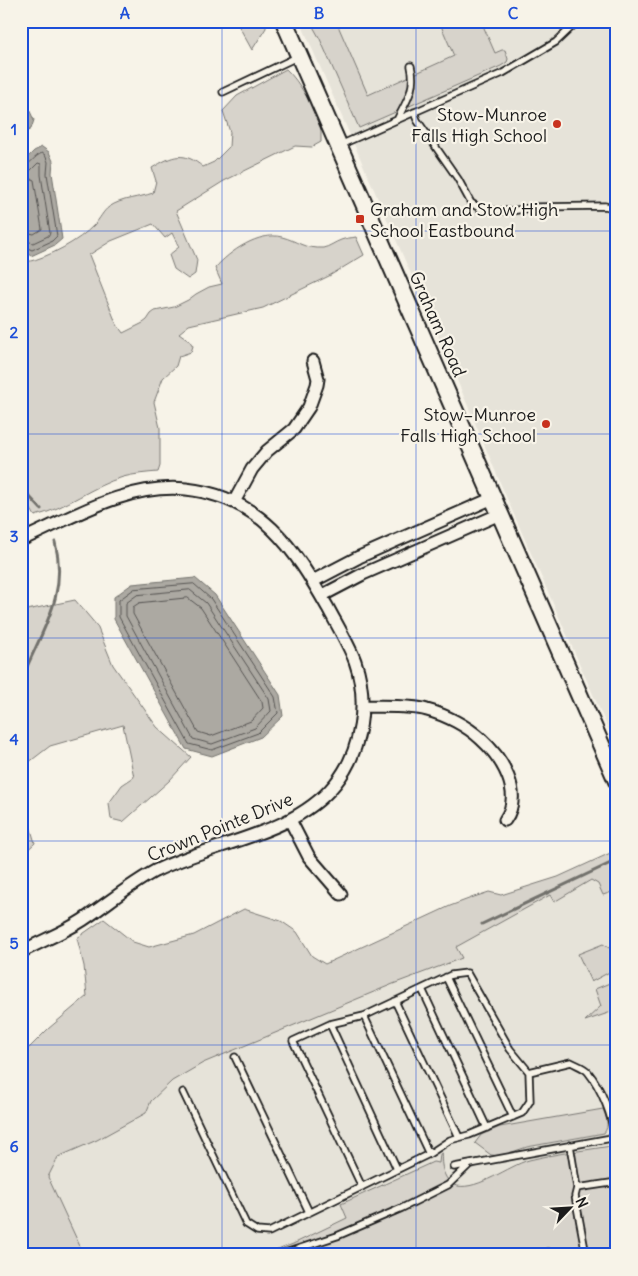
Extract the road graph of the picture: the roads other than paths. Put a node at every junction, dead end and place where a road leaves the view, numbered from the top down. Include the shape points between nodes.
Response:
1 (284, 21) edge
2 (578, 21) edge
3 (299, 56) junction
4 (411, 66) dead end
5 (222, 92) dead end
6 (414, 112) junction
7 (398, 118) junction
8 (338, 146) junction
9 (617, 209) edge
10 (313, 361) dead end
11 (493, 498) junction
12 (234, 502) junction
13 (500, 514) junction
14 (433, 525) junction
15 (21, 540) edge
16 (440, 540) junction
17 (376, 549) junction
18 (384, 565) junction
19 (313, 581) junction
20 (321, 596) junction
21 (362, 706) junction
22 (617, 781) edge
23 (290, 820) junction
24 (505, 820) dead end
25 (341, 894) dead end
26 (21, 952) edge
27 (446, 977) junction
28 (422, 989) junction
29 (395, 1001) junction
30 (364, 1016) junction
31 (330, 1024) junction
32 (235, 1057) dead end
33 (529, 1072) junction
34 (183, 1092) dead end
35 (513, 1118) junction
36 (487, 1128) junction
37 (459, 1137) junction
38 (616, 1137) edge
39 (570, 1145) junction
40 (429, 1154) junction
41 (470, 1164) junction
42 (454, 1167) dead end
43 (398, 1169) junction
44 (617, 1182) edge
45 (362, 1187) junction
46 (577, 1188) junction
47 (309, 1212) junction
48 (279, 1255) edge
49 (586, 1255) edge

1 - 3 main road, Graham Road
2 - 6 lane via 556,42 503,73
3 - 5 lane
3 - 8 main road, Graham Road
4 - 7 lane via 414,78 410,96
6 - 7 lane
6 - 9 lane via 471,203 484,210 605,206
7 - 8 lane
8 - 11 main road, Graham Road
10 - 12 street via 318,385 309,407 294,429 267,451 252,469
11 - 13 main road, Graham Road
11 - 14 street
12 - 15 street, Crown Pointe Drive via 186,489 130,493
12 - 19 street, Crown Pointe Drive via 277,533
13 - 16 street
13 - 22 main road, Graham Road
14 - 16 street
14 - 17 street
16 - 18 street
17 - 18 street
17 - 19 street
18 - 20 street
19 - 20 street, Crown Pointe Drive
20 - 21 street, Crown Pointe Drive via 352,654 359,677
21 - 23 street, Crown Pointe Drive via 354,748 341,776 325,796
21 - 24 street via 426,710 464,726 480,738 495,755 510,782 512,800
23 - 25 street via 309,857
23 - 26 street, Crown Pointe Drive via 153,872 71,928
27 - 28 lane
27 - 33 lane via 467,973 510,1049
27 - 35 lane
28 - 29 lane
28 - 36 lane
29 - 30 lane
29 - 37 lane
30 - 31 lane
30 - 40 lane
31 - 43 lane
31 - 45 lane via 293,1041
32 - 47 lane
33 - 35 lane via 530,1101 522,1113
33 - 38 lane via 571,1062 587,1070 605,1102
34 - 47 lane via 246,1224 258,1231 270,1232
35 - 36 lane
36 - 37 lane
37 - 40 lane
38 - 39 lane
39 - 41 lane
39 - 46 lane
40 - 43 lane
41 - 42 lane
41 - 48 lane via 448,1185 402,1208 337,1236
43 - 45 lane
44 - 46 lane
45 - 47 lane
46 - 49 lane via 575,1196

